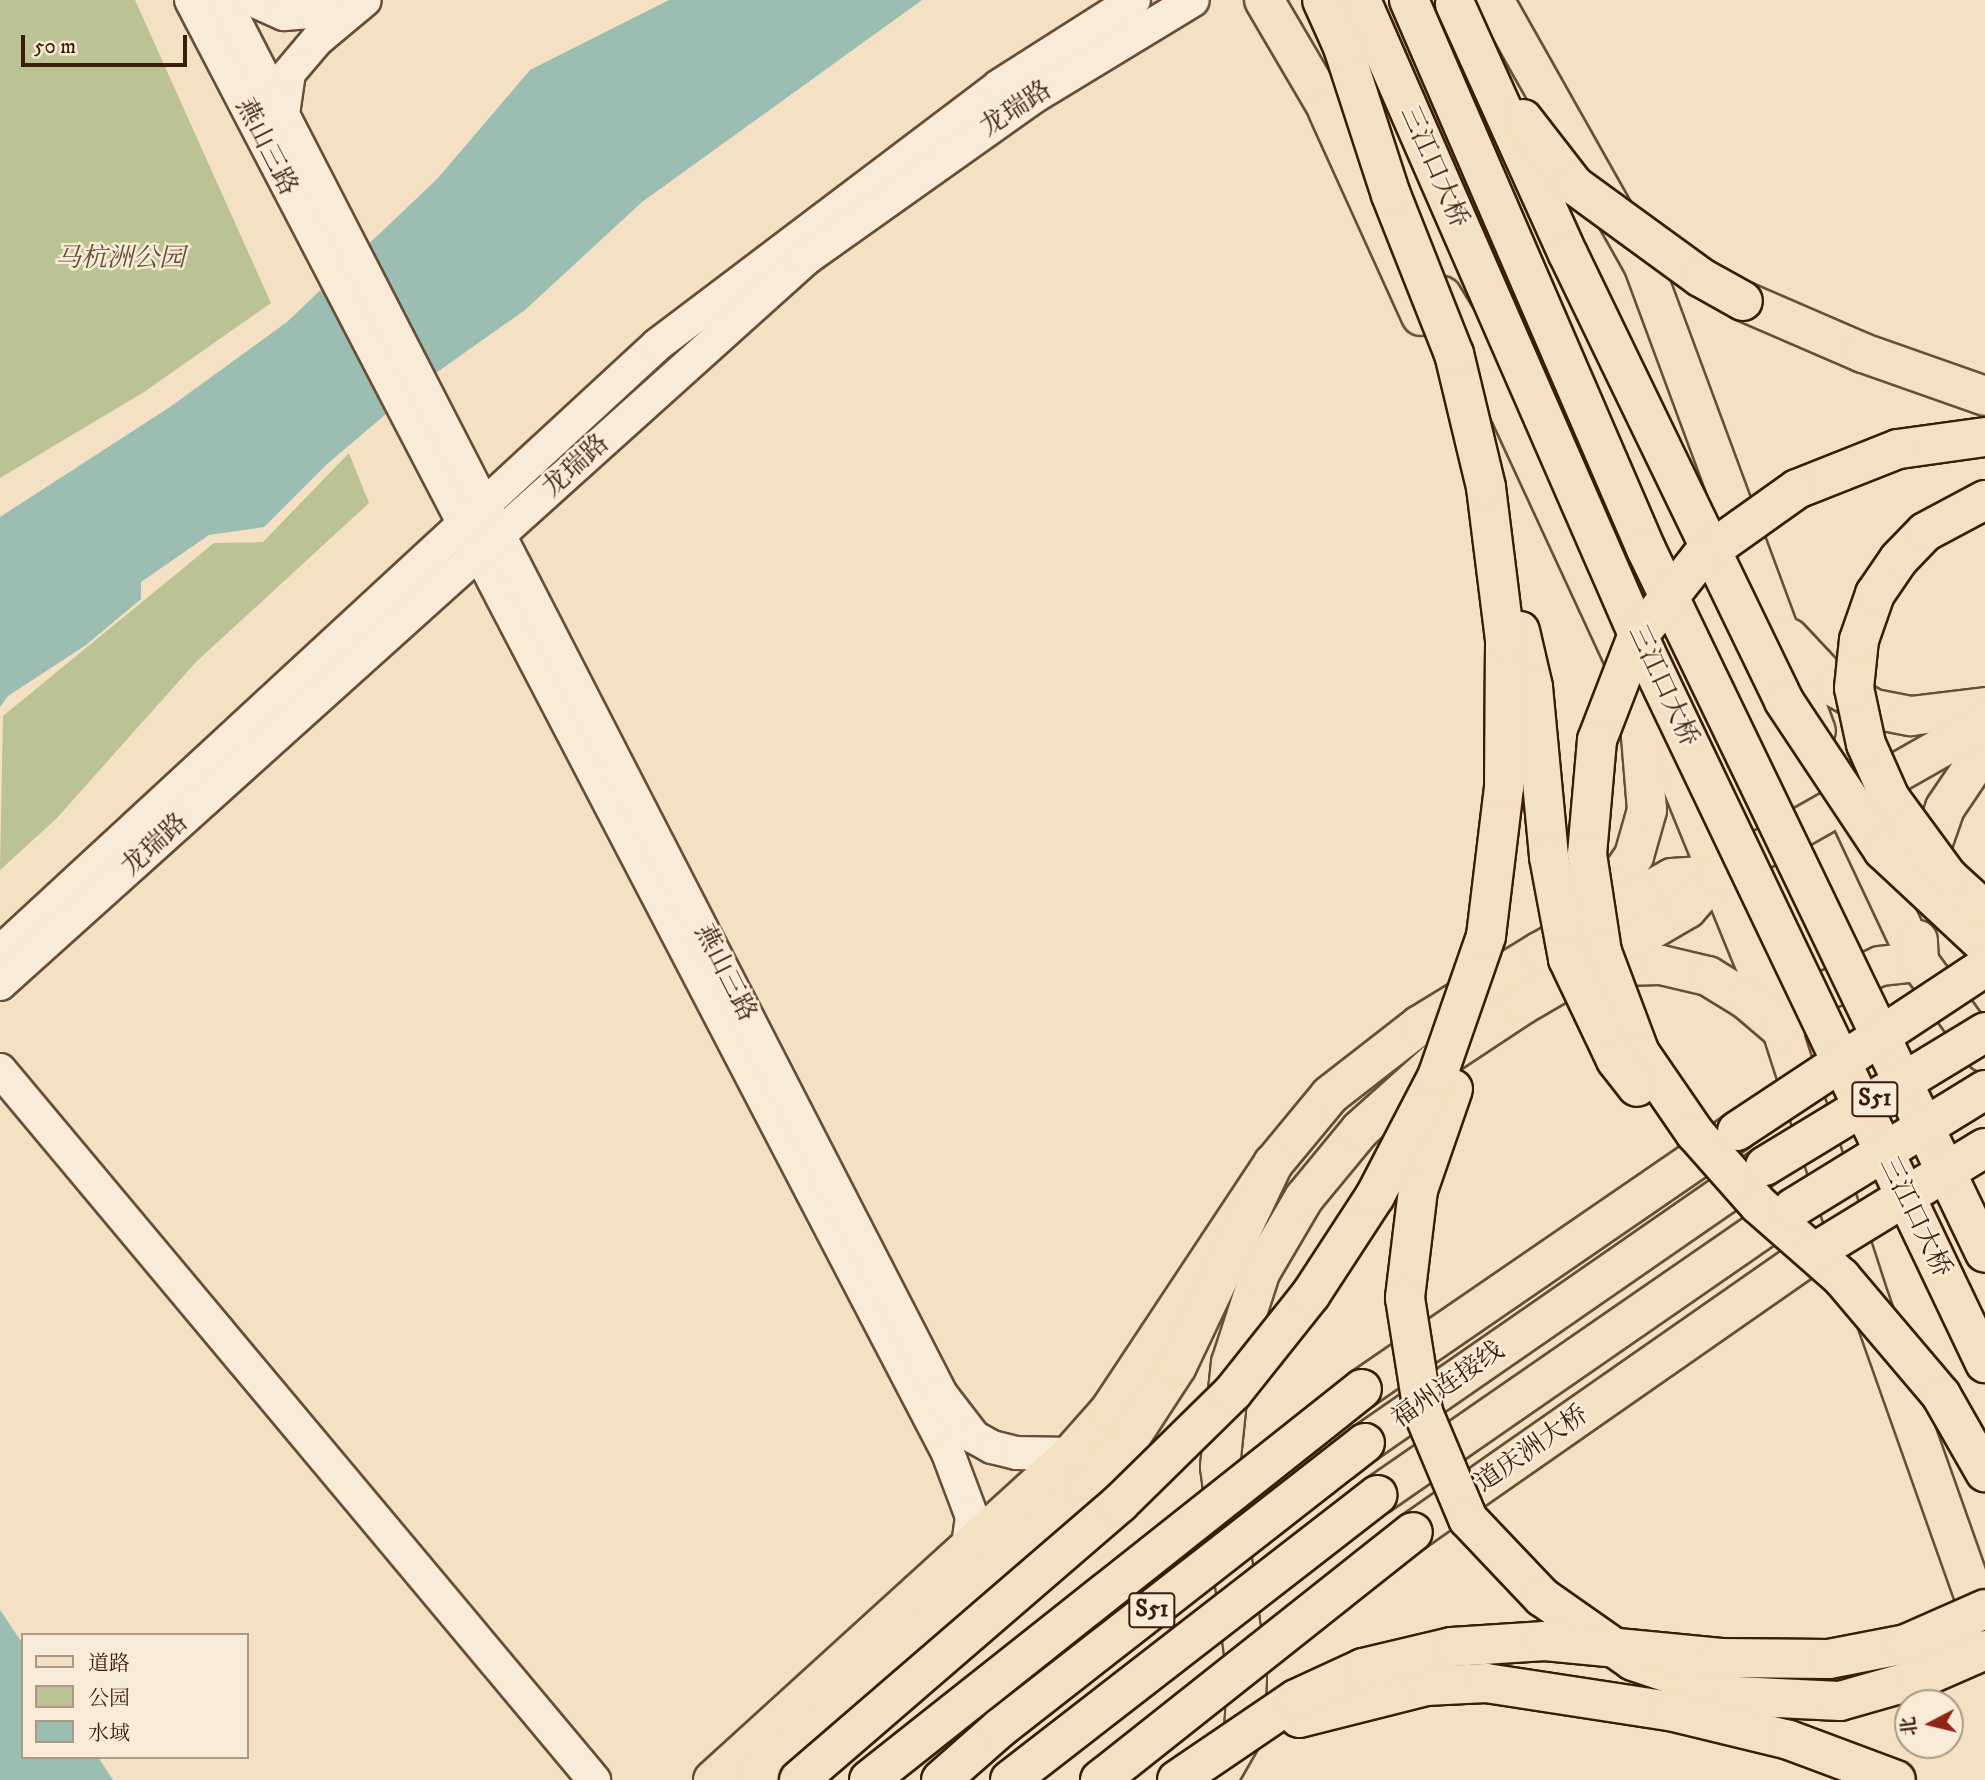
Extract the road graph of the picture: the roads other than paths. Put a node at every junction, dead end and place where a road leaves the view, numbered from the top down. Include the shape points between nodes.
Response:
1 (191, 0) edge
2 (224, 0) edge
3 (252, 0) edge
4 (337, 0) edge
5 (365, 0) edge
6 (1133, 0) edge
7 (1193, 0) edge
8 (1264, 0) edge
9 (1321, 0) edge
10 (1361, 0) edge
11 (1409, 0) edge
12 (1494, 0) edge
13 (1454, 2) edge
14 (1328, 111) junction
15 (283, 114) junction
16 (334, 247) junction
17 (1985, 396) edge
18 (1985, 437) edge
19 (1985, 500) edge
20 (474, 512) junction
21 (491, 544) junction
22 (1766, 606) junction
23 (1606, 622) junction
24 (1985, 707) edge
25 (1985, 723) edge
26 (1985, 749) edge
27 (1845, 804) junction
28 (1717, 875) junction
29 (1985, 910) edge
30 (1486, 936) junction
31 (1985, 945) edge
32 (0, 952) edge
33 (1539, 952) junction
34 (1919, 962) junction
35 (1985, 967) edge
36 (1985, 972) edge
37 (0, 984) edge
38 (1525, 989) junction
39 (1938, 1001) junction
40 (1782, 1030) junction
41 (1985, 1031) edge
42 (1985, 1053) edge
43 (0, 1070) edge
44 (1985, 1090) edge
45 (1985, 1148) edge
46 (1273, 1164) junction
47 (1776, 1207) junction
48 (1985, 1253) edge
49 (1985, 1363) edge
50 (1071, 1454) junction
51 (1985, 1472) edge
52 (967, 1552) junction
53 (1985, 1609) edge
54 (1985, 1626) edge
55 (1985, 1650) edge
56 (1198, 1774) edge
57 (594, 1780) edge
58 (713, 1780) edge
59 (755, 1780) edge
60 (799, 1780) edge
61 (869, 1780) edge
62 (941, 1780) edge
63 (1010, 1780) edge
64 (1100, 1780) edge
65 (1896, 1780) edge

1 - 16 street, 燕山三路
2 - 15 street, 燕山三路
3 - 4 street via 284,14 314,12
5 - 15 street via 317,40 289,73
6 - 20 street, 龙瑞路 via 1009,78 657,345
7 - 21 street, 龙瑞路 via 1022,105 835,237 772,288
8 - 14 main road
9 - 30 main road, bridge via 1343,47 1391,195 1454,354 1486,487 1505,640 1504,787
10 - 49 main road, 三江口大桥, bridge via 1646,653
11 - 48 main road, 三江口大桥, bridge via 1646,549
12 - 22 main road via 1643,264
13 - 17 main road, bridge via 1525,122 1574,185 1700,277 1743,301 1863,353
13 - 31 main road, bridge via 1567,254 1784,701 1883,849
14 - 23 main road via 1499,388
14 - 47 main road, bridge via 1441,360 1499,537 1533,687 1549,857 1568,959 1616,1060 1681,1142
15 - 16 street, 燕山三路
16 - 20 street, 燕山三路
18 - 47 main road, bridge via 1898,449 1797,489 1700,558 1636,639 1597,740 1587,854 1602,953 1640,1053 1695,1133
19 - 29 main road, bridge via 1925,532 1899,559 1875,594 1859,640 1854,688 1866,744 1890,798 1948,877
20 - 21 street, 燕山三路
20 - 32 street, 龙瑞路
21 - 37 street, 龙瑞路
21 - 50 street, 燕山三路 via 941,1394 974,1437 992,1447 1016,1453
21 - 52 street, 燕山三路 via 960,1477 972,1517
22 - 24 main road via 1803,658 1836,688 1874,709 1911,716
22 - 27 main road
23 - 28 main road via 1682,785
23 - 33 main road via 1639,720 1647,810 1634,856 1609,892
25 - 27 main road
26 - 34 main road via 1945,808 1925,856 1916,907
27 - 28 main road
27 - 34 main road
28 - 33 main road via 1672,878
28 - 38 main road via 1687,909
28 - 40 main road
30 - 55 main road, bridge via 1455,1083 1418,1190 1405,1298 1423,1412 1468,1519 1542,1597 1633,1661 1736,1696 1840,1701 1921,1678
30 - 60 main road, bridge via 1437,1077 1375,1196 1311,1294 1233,1392 1121,1503
33 - 38 main road
34 - 40 main road via 1880,966 1814,996
34 - 42 main road
35 - 39 main road, bridge
36 - 39 main road, bridge
38 - 40 main road via 1618,966 1661,965 1708,976 1747,1000
38 - 46 main road via 1420,1025 1330,1095
38 - 56 main road via 1360,1130 1304,1198 1260,1273 1231,1363 1220,1466 1247,1677 1244,1733
39 - 61 main road, bridge via 1737,1131 1362,1389
40 - 54 main road via 1870,1302
41 - 62 main road, 福州连接线 / S51, bridge via 1765,1166 1365,1443 1000,1728
43 - 57 street
44 - 47 main road, 福州连接线 / S51, bridge
45 - 64 main road, 道庆洲大桥, bridge via 1815,1252 1413,1532
46 - 50 main road via 1110,1410
46 - 59 main road via 1177,1366 1132,1435 1086,1488
47 - 51 main road, bridge via 1941,1395
47 - 63 main road, 福州连接线 / S51, bridge via 1378,1495
50 - 52 main road
52 - 58 main road
53 - 56 main road, bridge via 1906,1644 1829,1659 1721,1658 1545,1641 1452,1647 1363,1668 1296,1699
56 - 65 main road, bridge via 1308,1714 1426,1686 1486,1684 1670,1711 1789,1740

